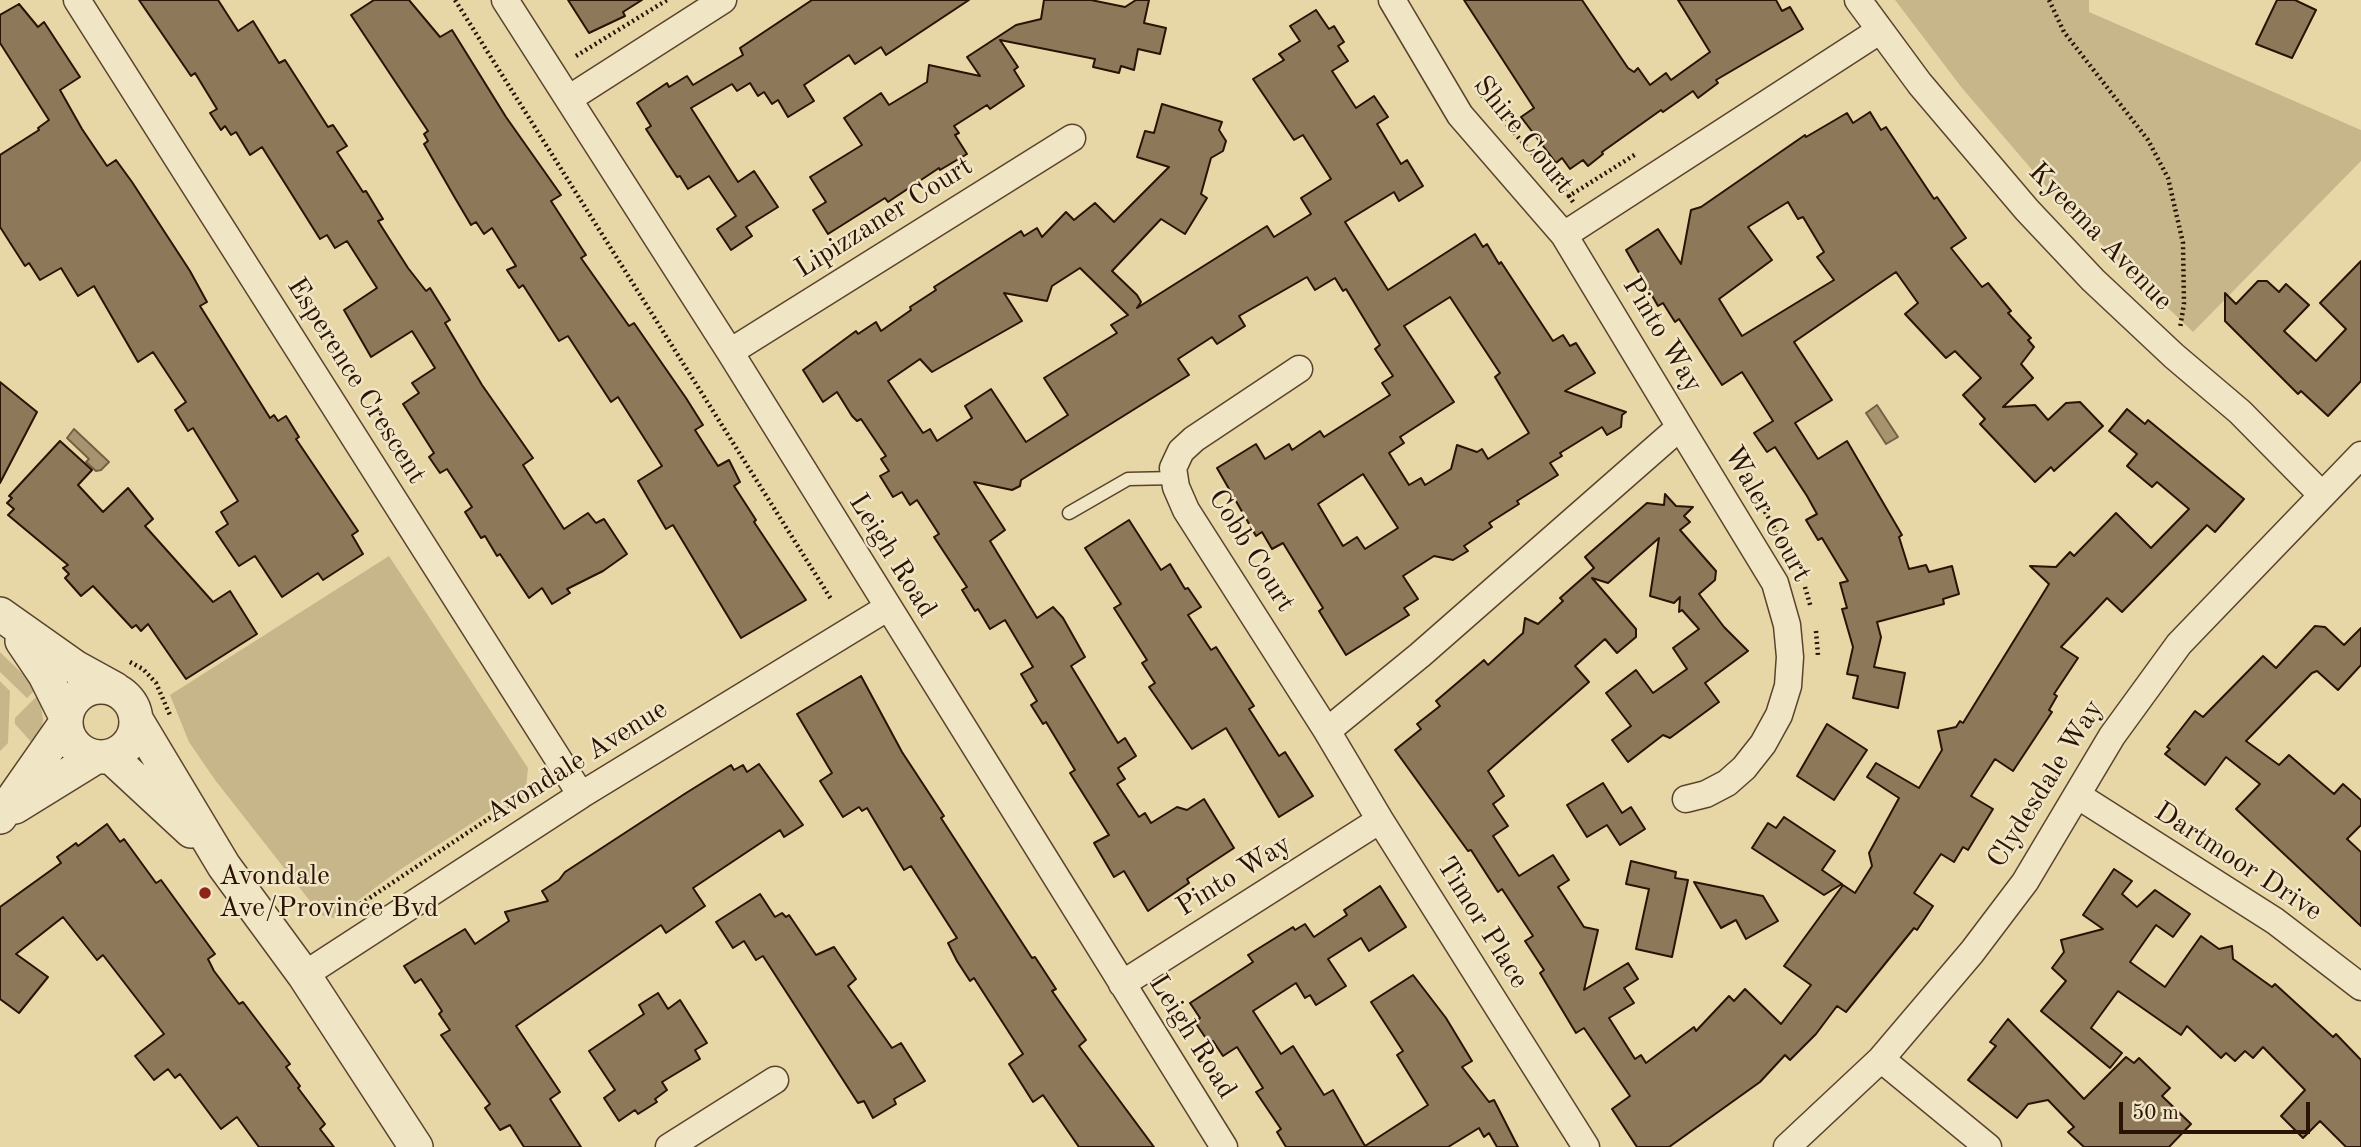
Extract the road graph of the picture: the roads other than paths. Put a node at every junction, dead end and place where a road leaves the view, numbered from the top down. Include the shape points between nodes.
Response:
1 (76, 0) edge
2 (505, 0) edge
3 (723, 0) edge
4 (1392, 0) edge
5 (1858, 0) edge
6 (1879, 31) junction
7 (570, 97) junction
8 (1072, 138) dead end
9 (1574, 229) junction
10 (730, 352) junction
11 (1299, 369) dead end
12 (1680, 426) junction
13 (2361, 455) edge
14 (1175, 478) junction
15 (2321, 494) junction
16 (1069, 513) dead end
17 (887, 608) junction
18 (5, 619) edge
19 (115, 690) junction
20 (66, 721) junction
21 (137, 721) junction
22 (1327, 731) junction
23 (103, 757) junction
24 (581, 795) junction
25 (2077, 795) junction
26 (1686, 799) dead end
27 (2, 816) edge
28 (1380, 820) junction
29 (224, 866) junction
30 (304, 975) junction
31 (1122, 984) junction
32 (2361, 987) edge
33 (1881, 1059) junction
34 (775, 1080) dead end
35 (416, 1147) edge
36 (669, 1147) edge
37 (1224, 1147) edge
38 (1586, 1147) edge
39 (1787, 1147) edge
40 (1988, 1147) edge

1 - 24 street, Esperence Crescent
2 - 7 street, Leigh Road
3 - 7 street
4 - 9 street, Shire Court via 1460,115
5 - 6 street, Kyeema Avenue
6 - 9 street
6 - 15 street, Kyeema Avenue via 2027,210 2093,280 2240,412
7 - 10 street, Leigh Road
8 - 10 street, Lipizzaner Court
9 - 12 street, Pinto Way
10 - 17 street, Leigh Road
11 - 14 street, Cobb Court via 1194,439 1181,451 1173,468
12 - 22 street, Pinto Way
12 - 26 street, Waler Court via 1775,583 1790,657 1788,686 1763,744 1727,783
13 - 15 street, Clydesdale Way
14 - 16 lane via 1128,480
14 - 22 street, Cobb Court via 1186,510
15 - 25 street, Clydesdale Way via 2170,655
17 - 24 street, Avondale Avenue
17 - 31 street, Leigh Road
18 - 19 street
18 - 20 street via 46,675
19 - 20 street via 90,688 78,695
19 - 21 street via 134,708
20 - 23 street via 75,746
20 - 27 street
21 - 23 street via 128,745
21 - 29 street
22 - 28 street, Timor Place
23 - 27 street
23 - 29 street
24 - 30 street, Avondale Avenue
25 - 32 street, Dartmoor Drive via 2274,921
25 - 33 street, Clydesdale Way via 2025,882
28 - 31 street, Pinto Way
28 - 38 street, Timor Place
29 - 30 street
30 - 35 street
31 - 37 street, Leigh Road
33 - 39 street, Clydesdale Way
33 - 40 street
34 - 36 street

